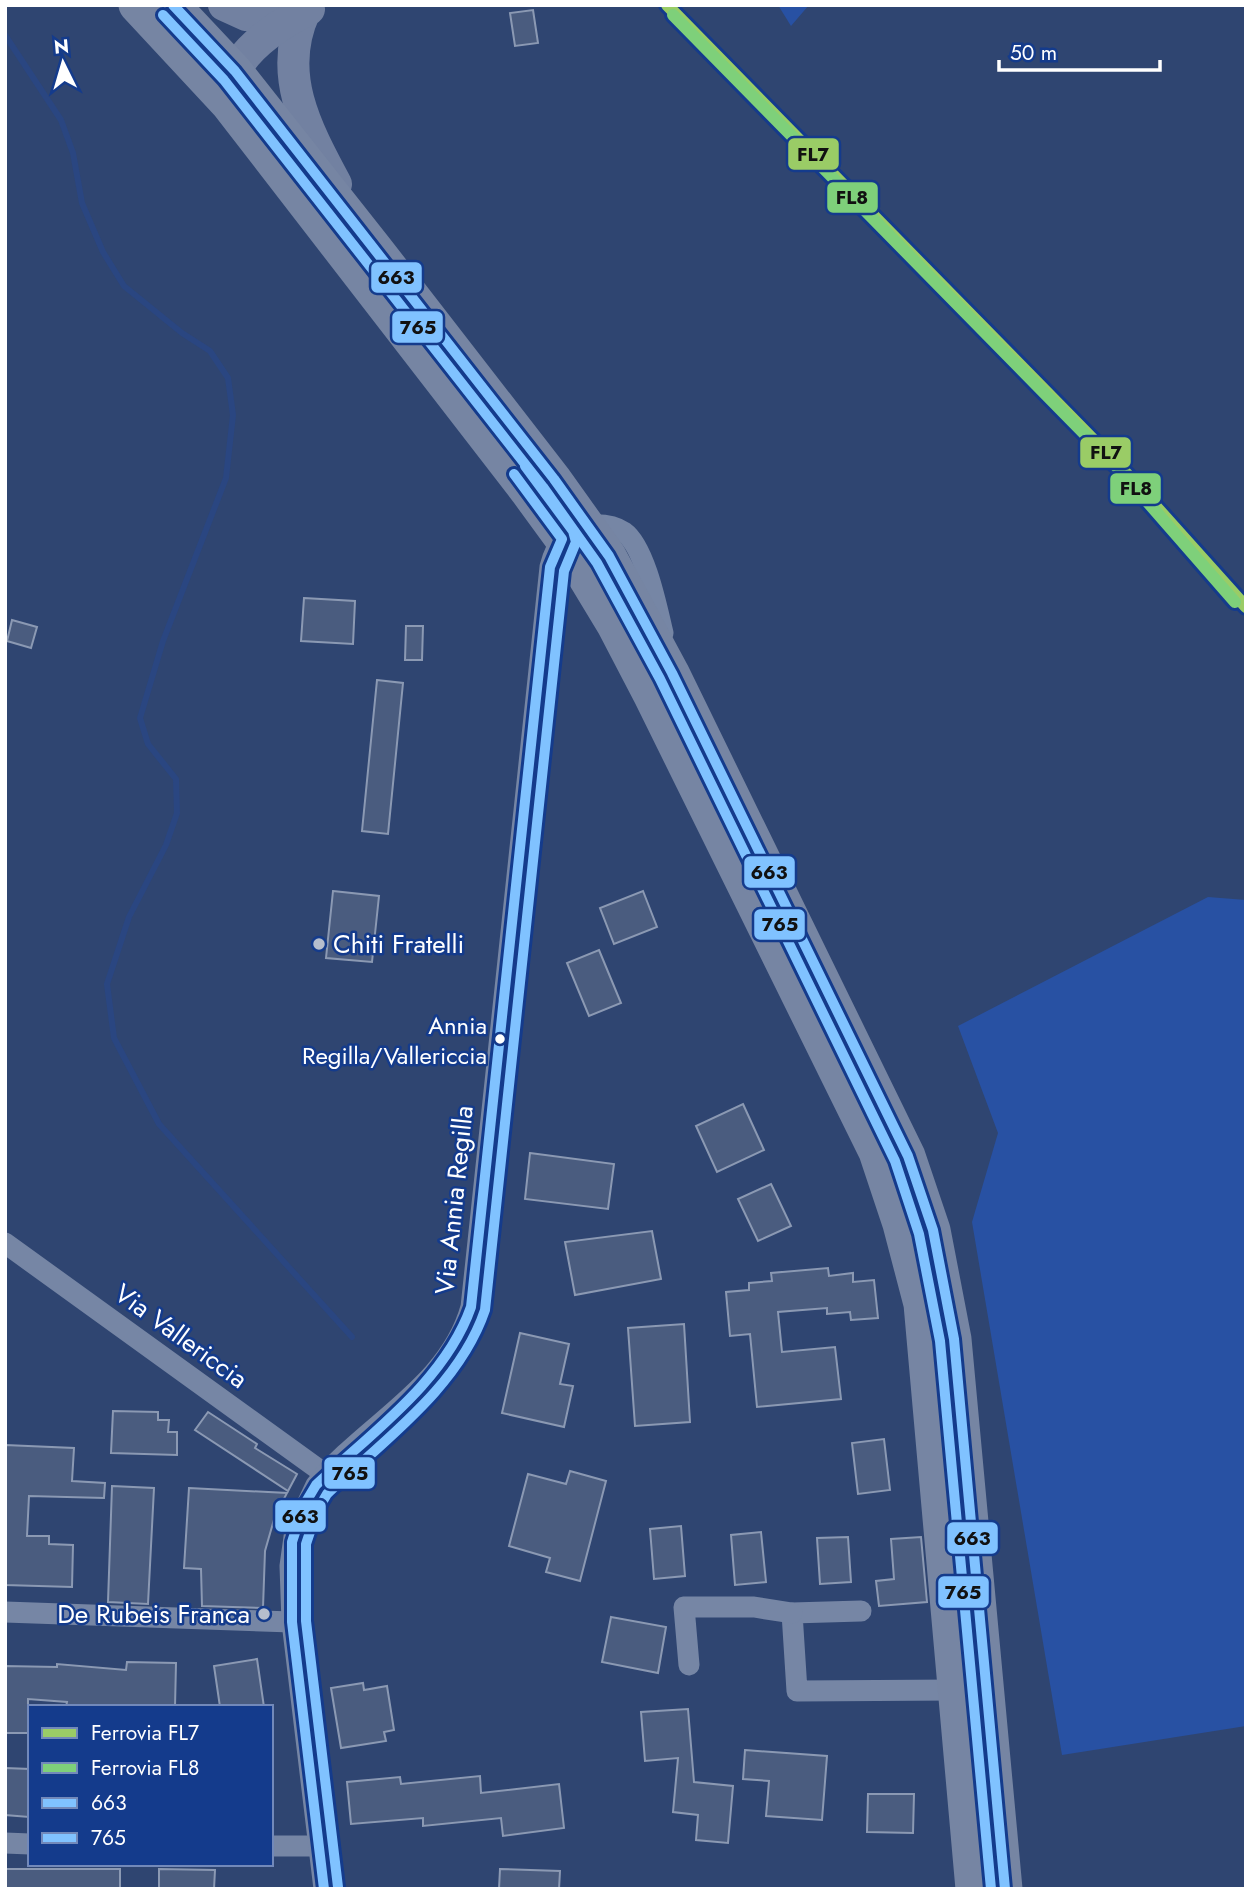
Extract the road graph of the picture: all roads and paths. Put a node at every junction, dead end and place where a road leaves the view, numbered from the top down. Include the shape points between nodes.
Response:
1 (136, 5) edge
2 (173, 5) edge
3 (224, 5) edge
4 (304, 12) edge
5 (232, 87) junction
6 (375, 247) junction
7 (574, 532) junction
8 (5, 1243) edge
9 (325, 1474) junction
10 (861, 1611) dead end
11 (5, 1612) edge
12 (792, 1613) junction
13 (292, 1622) junction
14 (689, 1665) dead end
15 (956, 1690) junction
16 (5, 1843) edge
17 (28, 1843) edge
18 (273, 1846) edge
19 (319, 1846) junction
20 (324, 1889) edge
21 (973, 1889) edge
22 (1006, 1889) edge

1 - 5 main road
2 - 5 main road
3 - 4 main road via 246,15
4 - 5 main road via 251,49
4 - 6 main road via 291,61 302,110 339,191
5 - 6 main road
5 - 7 main road via 346,254
6 - 7 main road
7 - 9 street, Via Annia Regilla via 550,567 471,1307 463,1330 428,1379
7 - 15 main road via 614,625 876,1152 888,1185 921,1304
7 - 22 main road via 609,556 672,673 898,1136 933,1230 956,1352
8 - 9 street, Via Vallericcia
9 - 13 street, Via Annia Regilla via 304,1505 292,1542
10 - 12 street
11 - 13 street
12 - 14 street via 754,1607 684,1607
12 - 15 street via 797,1691
13 - 19 street, Via Annia Regilla
15 - 21 main road
16 - 17 street
18 - 19 street
19 - 20 street, Via Annia Regilla

